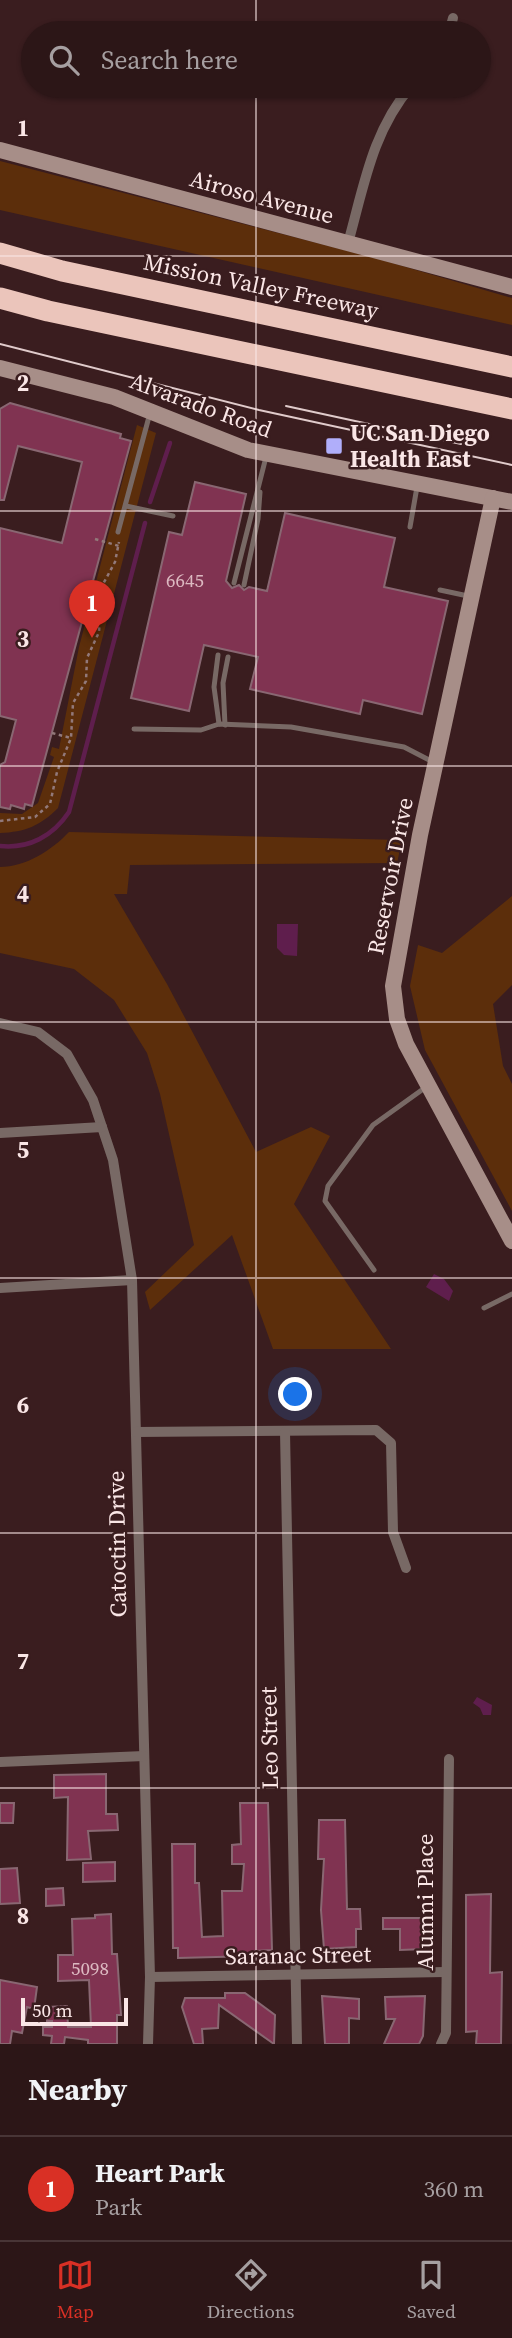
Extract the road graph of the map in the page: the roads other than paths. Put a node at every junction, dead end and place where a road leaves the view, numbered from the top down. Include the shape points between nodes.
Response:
1 (453, 18) dead end
2 (452, 21) edge
3 (401, 98) edge
4 (0, 150) edge
5 (348, 243) junction
6 (0, 253) edge
7 (512, 287) edge
8 (0, 298) edge
9 (512, 367) edge
10 (0, 368) edge
11 (512, 409) edge
12 (151, 410) junction
13 (266, 454) junction
14 (417, 484) junction
15 (260, 485) junction
16 (493, 498) junction
17 (512, 502) edge
18 (126, 506) junction
19 (173, 516) dead end
20 (410, 527) dead end
21 (118, 531) road end
22 (234, 583) dead end
23 (244, 585) dead end
24 (440, 590) dead end
25 (471, 597) junction
26 (218, 655) dead end
27 (228, 657) dead end
28 (222, 725) junction
29 (134, 729) dead end
30 (436, 764) junction
31 (0, 1023) edge
32 (429, 1086) junction
33 (102, 1128) junction
34 (0, 1133) edge
35 (512, 1241) edge
36 (374, 1270) dead end
37 (132, 1280) junction
38 (0, 1288) edge
39 (512, 1294) edge
40 (484, 1308) dead end
41 (136, 1432) junction
42 (285, 1432) junction
43 (407, 1568) dead end
44 (144, 1756) junction
45 (449, 1759) dead end
46 (0, 1762) edge
47 (446, 1972) junction
48 (150, 1977) junction
49 (295, 1977) junction
50 (148, 2044) edge
51 (297, 2044) edge
52 (441, 2044) edge

1 - 2 street
3 - 5 street via 377,139
4 - 5 street, Airoso Avenue
5 - 7 street, Airoso Avenue
6 - 9 highway, Mission Valley Freeway via 62,271
8 - 11 highway via 48,312
10 - 12 street, Alvarado Road
12 - 13 street, Alvarado Road via 220,442
12 - 18 lane
13 - 14 street, Alvarado Road
13 - 15 lane
14 - 16 street, Alvarado Road
14 - 20 lane
15 - 22 lane
15 - 23 lane
16 - 17 street, Alvarado Road
16 - 25 street, Reservoir Drive
18 - 19 lane
18 - 21 lane
24 - 25 lane
25 - 30 street, Reservoir Drive
26 - 28 lane via 214,687
27 - 28 lane
28 - 29 lane via 201,730
28 - 30 lane via 291,727 375,746 404,747
30 - 32 street, Reservoir Drive via 393,986 397,1019
31 - 33 street, Catoctin Drive via 38,1032 67,1054 93,1100
32 - 35 street, Reservoir Drive
32 - 36 lane via 373,1125 328,1186 325,1201
33 - 34 street
33 - 37 street, Catoctin Drive via 113,1160
37 - 38 street
37 - 41 street, Catoctin Drive
39 - 40 lane
41 - 42 street
41 - 44 street, Catoctin Drive
42 - 43 street via 376,1430 391,1443 393,1532
42 - 49 street, Leo Street
44 - 46 street
44 - 48 street, Catoctin Drive
45 - 47 street, Alumni Place
47 - 49 street, Saranac Street
47 - 52 street, Alumni Place via 446,2033
48 - 49 street, Saranac Street
48 - 50 street, Catoctin Drive
49 - 51 street, Leo Street

